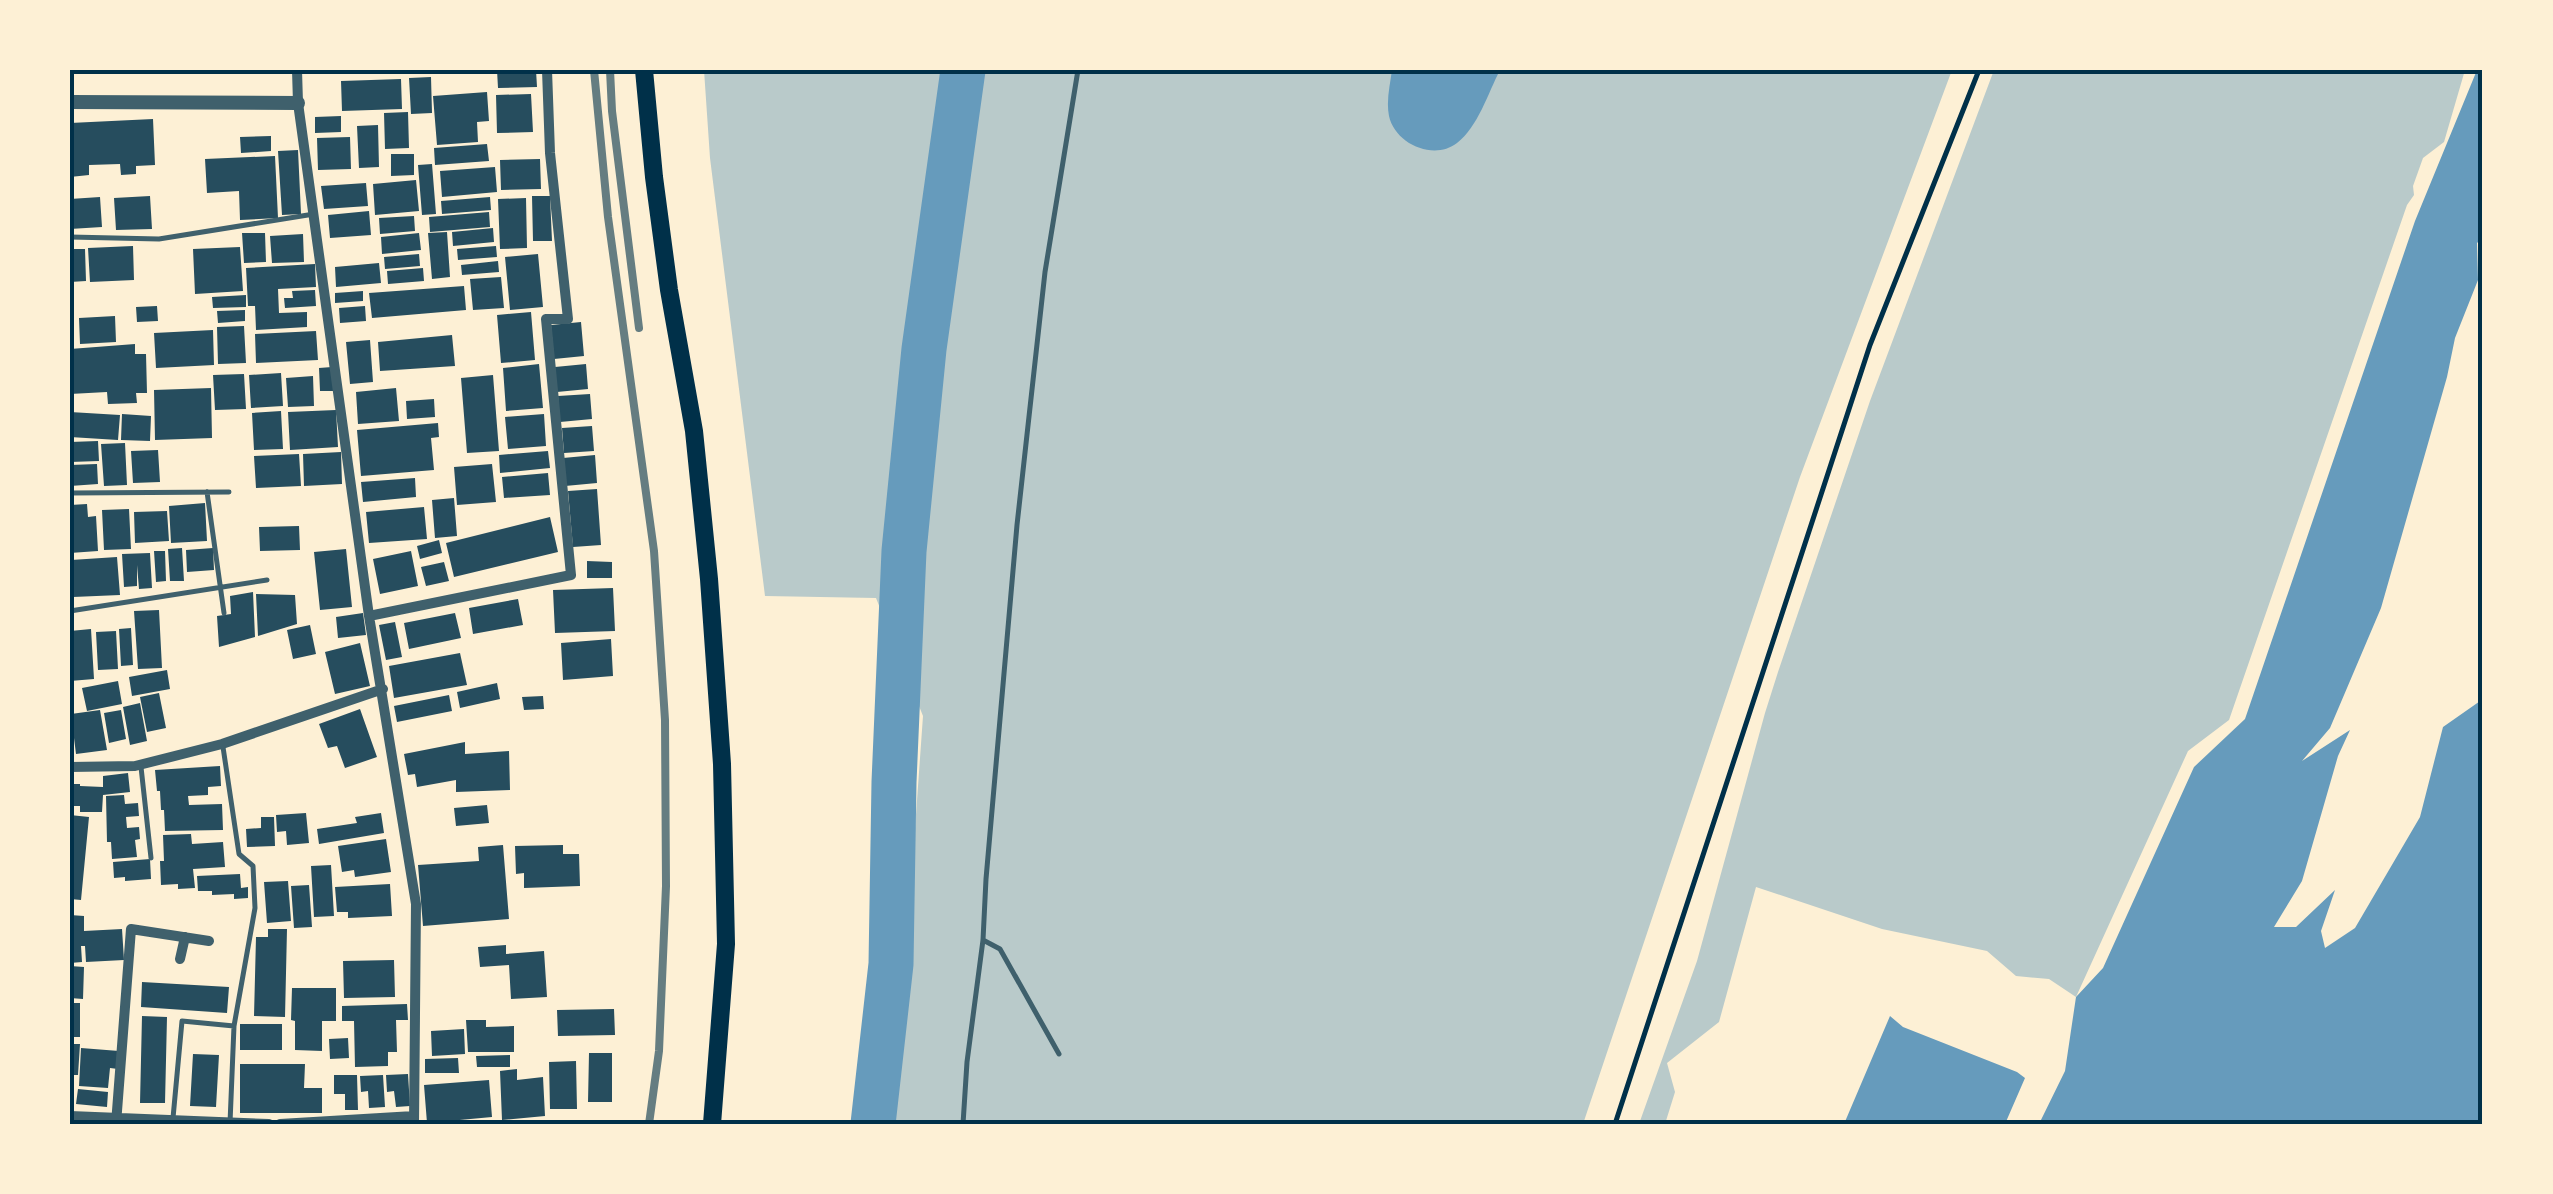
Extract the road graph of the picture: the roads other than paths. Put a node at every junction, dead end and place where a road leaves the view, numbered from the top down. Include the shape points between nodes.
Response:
1 (297, 70) edge
2 (546, 70) edge
3 (644, 70) edge
4 (1078, 70) edge
5 (70, 102) edge
6 (298, 102) junction
7 (314, 214) junction
8 (70, 236) edge
9 (207, 492) junction
10 (228, 492) dead end
11 (70, 493) edge
12 (267, 580) dead end
13 (220, 587) junction
14 (70, 611) edge
15 (224, 613) dead end
16 (370, 616) junction
17 (383, 689) junction
18 (222, 744) junction
19 (141, 764) junction
20 (70, 767) edge
21 (151, 858) dead end
22 (185, 937) junction
23 (984, 940) junction
24 (208, 941) dead end
25 (180, 959) dead end
26 (234, 1026) junction
27 (1059, 1054) dead end
28 (70, 1116) edge
29 (173, 1120) junction
30 (414, 1120) edge
31 (117, 1121) edge
32 (230, 1122) edge
33 (204, 1123) edge
34 (269, 1124) edge
35 (280, 1124) edge
36 (712, 1124) edge
37 (963, 1124) edge

1 - 6 street
2 - 16 street via 568,319 546,320 571,575
3 - 36 main road via 669,290 694,431 722,764 726,944
4 - 23 lane via 1045,272 1019,508
5 - 6 street
6 - 7 street
7 - 8 lane via 159,239
7 - 16 street
9 - 10 lane
9 - 11 lane
9 - 13 lane
12 - 13 lane
13 - 14 lane
13 - 15 lane
16 - 17 street
17 - 18 street
17 - 30 street via 416,904
18 - 19 street
18 - 26 lane via 238,854 253,866 255,908
19 - 20 street
19 - 21 lane
22 - 24 street
22 - 25 street
22 - 31 street via 131,929
23 - 27 lane via 1000,949
23 - 37 lane
26 - 29 lane via 182,1022
26 - 32 lane
28 - 31 street
29 - 31 street
29 - 33 street
30 - 35 street
32 - 33 street
32 - 34 street

